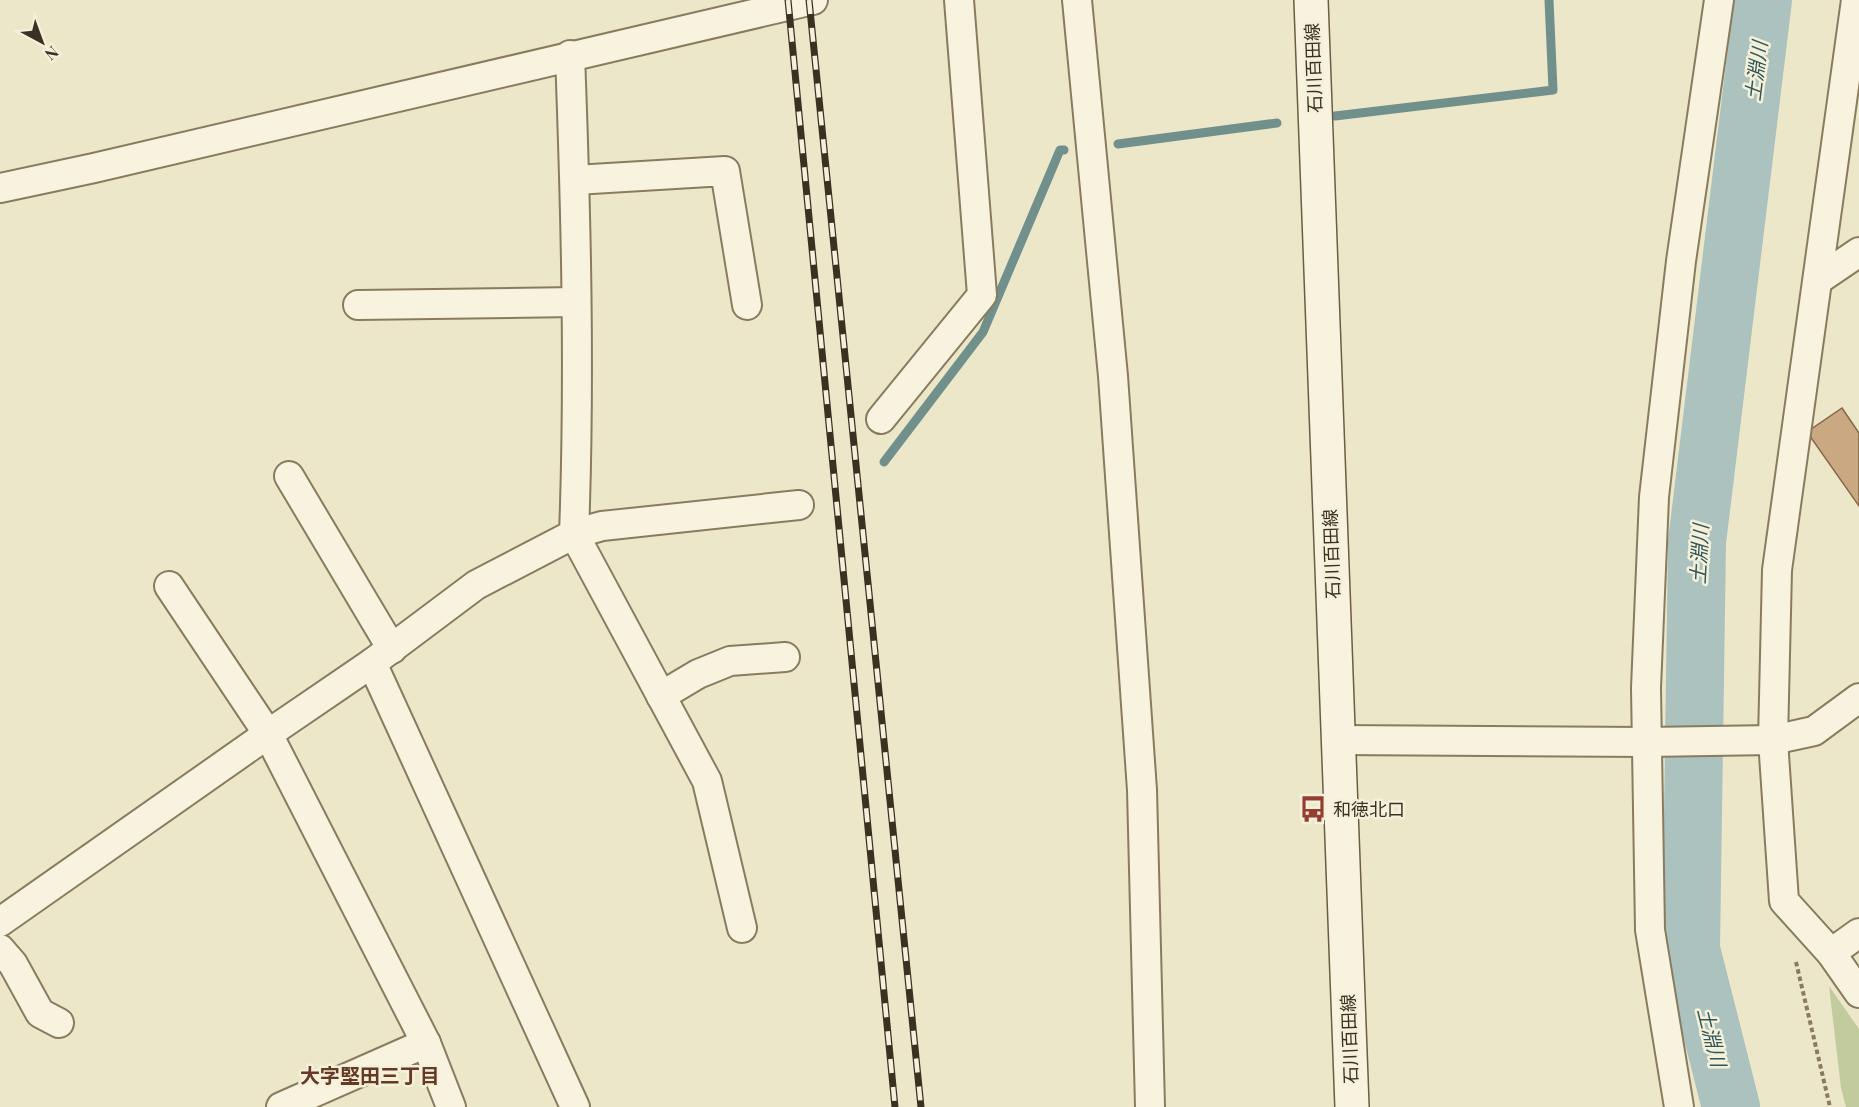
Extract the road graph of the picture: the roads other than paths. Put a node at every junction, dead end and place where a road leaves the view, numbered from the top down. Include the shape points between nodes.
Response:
1 (813, 0) edge
2 (959, 0) edge
3 (1077, 0) edge
4 (1311, 0) edge
5 (1719, 0) edge
6 (1856, 0) edge
7 (570, 55) junction
8 (575, 180) junction
9 (0, 188) edge
10 (1859, 252) edge
11 (1818, 280) junction
12 (576, 302) junction
13 (358, 305) dead end
14 (747, 305) dead end
15 (881, 419) dead end
16 (289, 476) dead end
17 (799, 505) dead end
18 (574, 534) junction
19 (169, 586) dead end
20 (382, 656) junction
21 (785, 657) dead end
22 (661, 696) junction
23 (1859, 698) edge
24 (268, 734) junction
25 (1338, 740) junction
26 (1765, 740) junction
27 (1655, 742) junction
28 (0, 922) edge
29 (742, 928) dead end
30 (1859, 933) edge
31 (0, 949) edge
32 (1831, 953) junction
33 (1859, 993) edge
34 (59, 1023) dead end
35 (426, 1043) junction
36 (281, 1107) edge
37 (451, 1107) edge
38 (575, 1107) edge
39 (1150, 1107) edge
40 (1352, 1107) edge
41 (1679, 1107) edge

1 - 7 street
2 - 15 street via 982,295
3 - 39 street via 1113,376 1140,754
4 - 25 main road, 石川百田線
5 - 27 street via 1654,497 1646,688
6 - 11 street
7 - 8 street
7 - 9 street
8 - 12 street
8 - 14 street via 725,171
10 - 11 street
11 - 26 street via 1777,570
12 - 13 street
12 - 18 street
16 - 20 street
17 - 18 street via 602,526
18 - 20 street via 476,585
18 - 22 street
19 - 24 street
20 - 24 street
20 - 38 street
21 - 22 street via 730,661
22 - 29 street via 707,781
23 - 26 street via 1814,731
24 - 28 street
24 - 35 street
25 - 27 street
25 - 40 main road, 石川百田線
26 - 27 street
26 - 32 street via 1784,900
27 - 41 street via 1650,930
30 - 32 street
31 - 34 street via 13,964 40,1014
32 - 33 street
35 - 36 street
35 - 37 street

